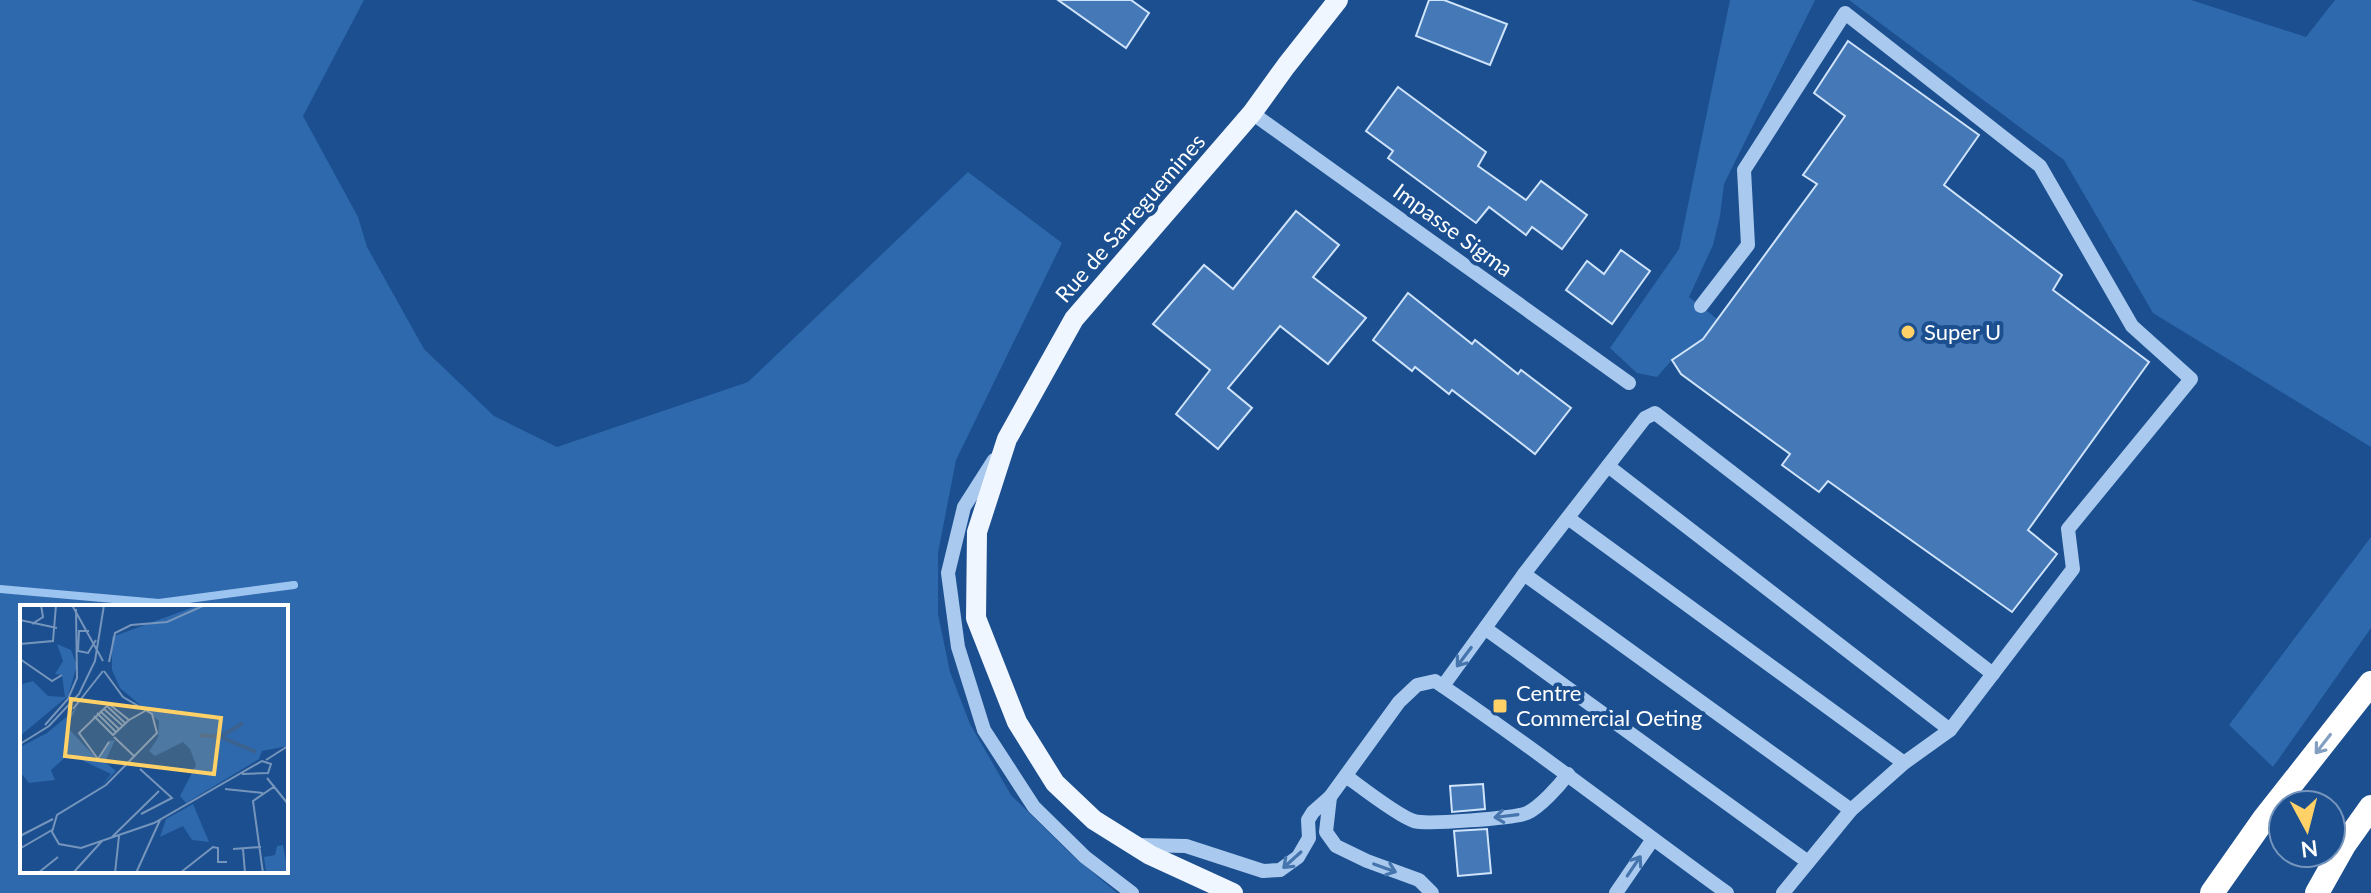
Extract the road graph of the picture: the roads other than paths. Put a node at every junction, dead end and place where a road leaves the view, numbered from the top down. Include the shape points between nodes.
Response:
1 (1338, 0) edge
2 (1252, 113) junction
3 (1701, 306) dead end
4 (1629, 383) dead end
5 (1007, 439) junction
6 (1608, 466) junction
7 (1568, 518) junction
8 (1524, 574) junction
9 (1486, 629) junction
10 (1993, 674) junction
11 (2371, 683) edge
12 (1443, 686) junction
13 (1950, 730) junction
14 (1904, 763) junction
15 (1568, 774) junction
16 (1346, 776) junction
17 (1330, 797) junction
18 (2371, 807) edge
19 (1851, 810) junction
20 (1653, 839) junction
21 (1134, 845) junction
22 (1808, 862) junction
23 (1132, 893) edge
24 (1233, 893) edge
25 (1432, 893) edge
26 (1616, 893) edge
27 (1727, 893) edge
28 (1783, 893) edge
29 (2212, 893) edge
30 (2317, 893) edge

1 - 2 main road, Rue de Sarreguemines
2 - 4 street, Impasse Sigma
2 - 5 main road, Rue de Sarreguemines via 1074,319
3 - 10 street via 1748,245 1744,170 1845,13 2040,166 2132,326 2191,379 2068,529 2073,569
5 - 21 main road, Rue de Sarreguemines via 977,532 976,618 1017,722 1055,783 1094,820
5 - 23 street via 964,507 948,573 958,647 984,730 1034,807
6 - 7 street
6 - 10 street via 1645,418 1655,413
6 - 13 street
7 - 8 street
7 - 14 street
8 - 9 street
8 - 19 street
9 -> 12 street
9 - 22 street
10 - 13 street
11 -> 29 highway
12 - 15 street
12 - 16 street via 1435,681 1417,685
13 - 14 street
14 - 19 street
15 -> 16 street via 1529,812 1447,821 1415,821
15 - 20 street
16 - 17 street
17 -> 21 street via 1308,820 1309,838 1298,857 1280,870 1263,871 1186,846
17 -> 25 street via 1326,832 1336,846 1419,880
18 - 30 highway
19 - 22 street
26 -> 20 street
20 - 27 street
21 - 24 main road, Rue de Sarreguemines
22 - 28 street

